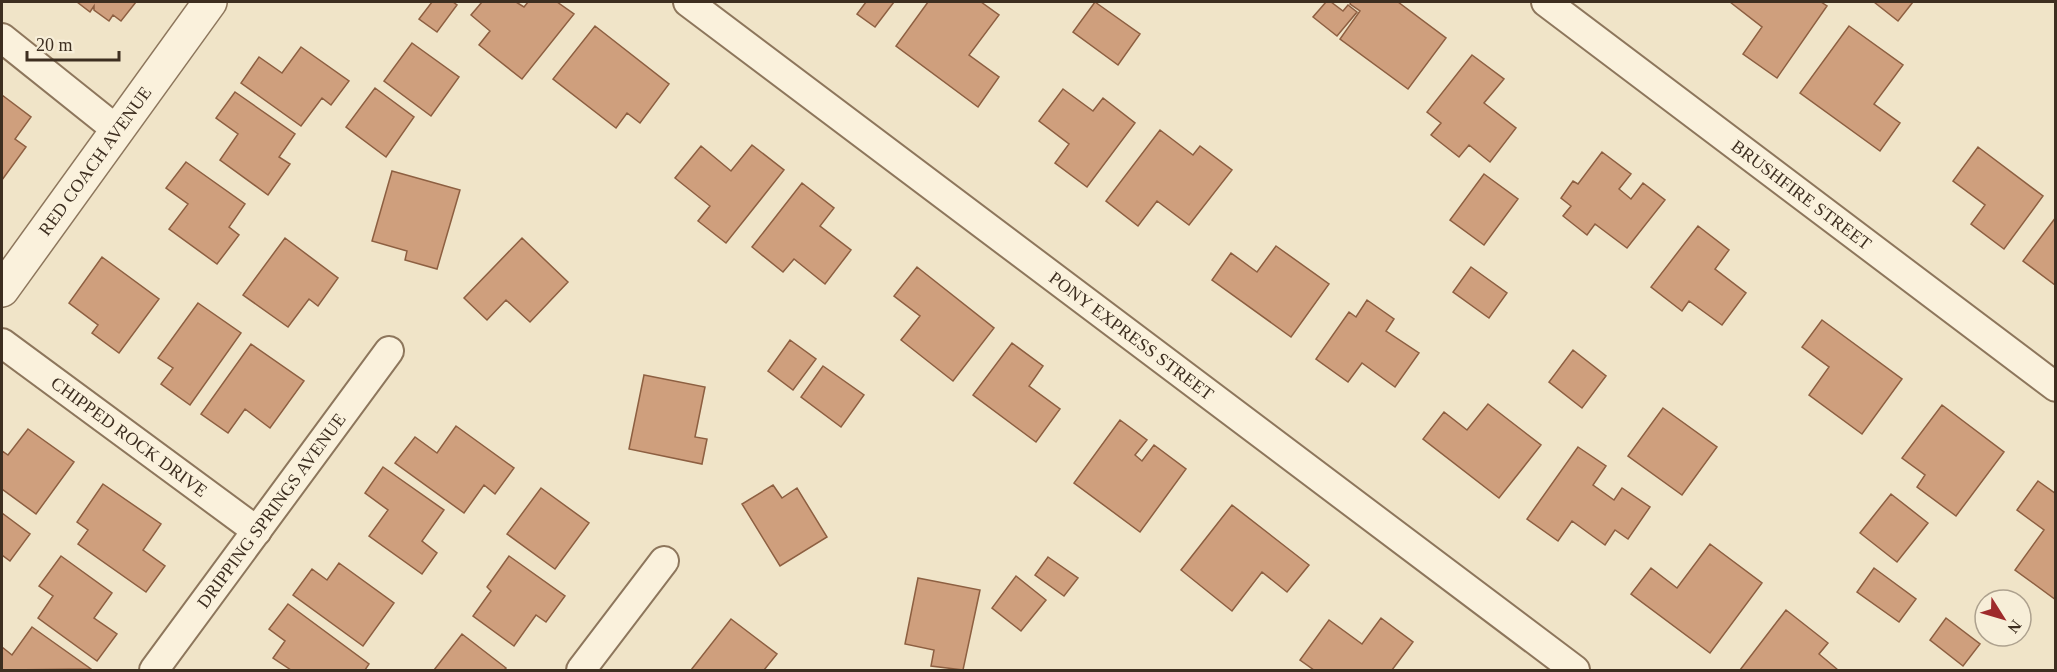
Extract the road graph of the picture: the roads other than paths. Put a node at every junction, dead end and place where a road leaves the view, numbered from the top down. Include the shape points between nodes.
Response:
1 (210, 2) edge
2 (688, 2) edge
3 (1546, 2) edge
4 (2, 38) edge
5 (117, 130) junction
6 (2, 290) edge
7 (2, 343) edge
8 (389, 351) dead end
9 (2055, 387) edge
10 (257, 531) junction
11 (664, 561) dead end
12 (154, 670) edge
13 (581, 670) edge
14 (1575, 670) edge

1 - 5 street, RED COACH AVENUE
2 - 14 street, PONY EXPRESS STREET
3 - 9 street, BRUSHFIRE STREET
4 - 5 street
5 - 6 street, RED COACH AVENUE
7 - 10 street, CHIPPED ROCK DRIVE
8 - 10 street, DRIPPING SPRINGS AVENUE
10 - 12 street, DRIPPING SPRINGS AVENUE
11 - 13 street

